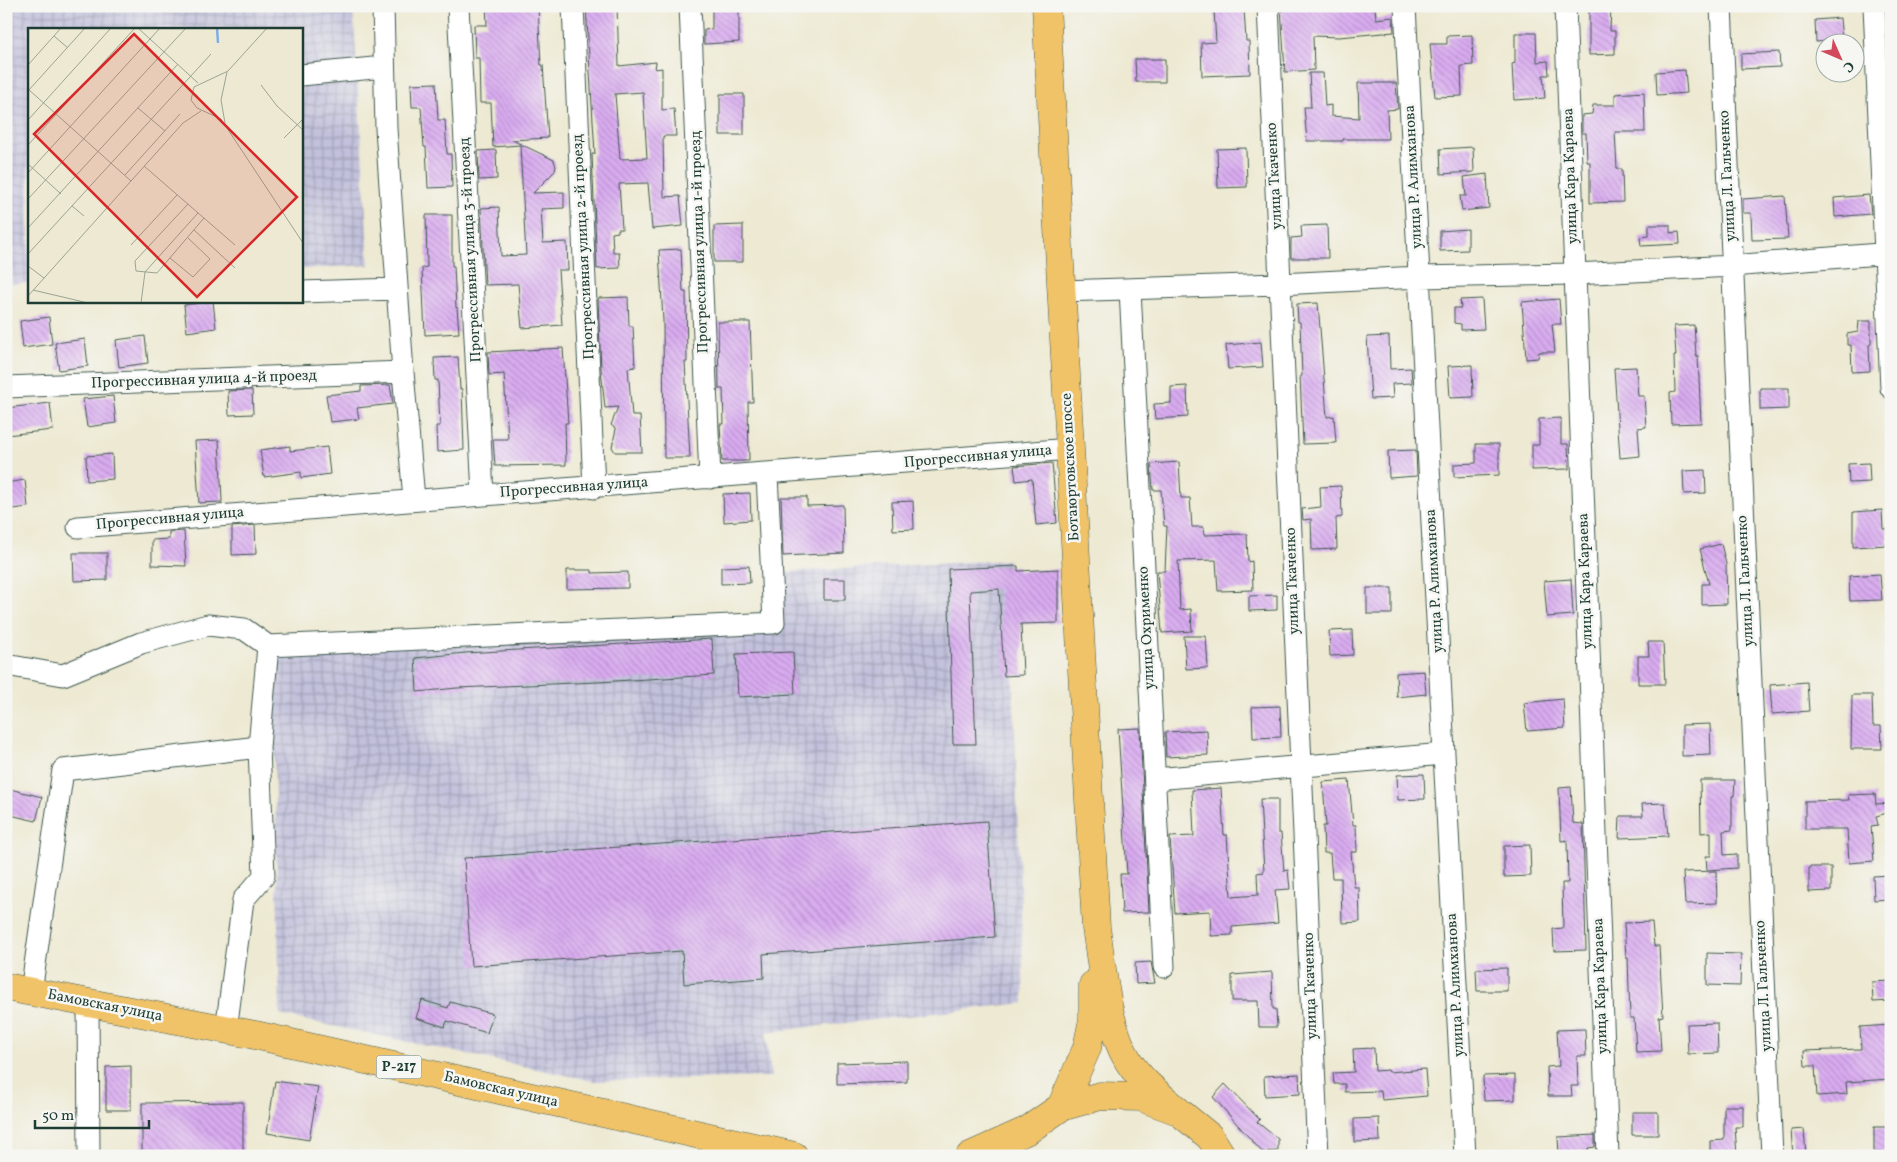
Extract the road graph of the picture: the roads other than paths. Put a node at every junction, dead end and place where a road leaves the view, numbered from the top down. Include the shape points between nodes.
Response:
1 (383, 6) edge
2 (458, 6) edge
3 (573, 6) edge
4 (690, 6) edge
5 (1046, 6) edge
6 (1268, 6) edge
7 (1405, 6) edge
8 (1565, 6) edge
9 (1721, 6) edge
10 (1874, 6) edge
11 (384, 67) junction
12 (302, 75) edge
13 (1888, 253) edge
14 (1732, 266) junction
15 (1575, 274) junction
16 (1419, 277) junction
17 (1280, 284) junction
18 (397, 289) junction
19 (1130, 289) junction
20 (1062, 291) junction
21 (302, 292) edge
22 (403, 372) junction
23 (6, 387) edge
24 (1891, 388) edge
25 (1070, 449) junction
26 (767, 474) junction
27 (710, 478) junction
28 (594, 488) junction
29 (483, 494) junction
30 (414, 500) junction
31 (78, 526) dead end
32 (268, 646) junction
33 (6, 665) edge
34 (259, 747) junction
35 (1444, 754) junction
36 (1301, 766) junction
37 (1155, 779) junction
38 (1096, 928) junction
39 (1164, 967) dead end
40 (19, 989) edge
41 (88, 1003) junction
42 (226, 1030) junction
43 (1061, 1107) junction
44 (1178, 1111) junction
45 (1028, 1130) junction
46 (88, 1156) edge
47 (792, 1156) edge
48 (970, 1156) edge
49 (1009, 1156) edge
50 (1222, 1156) edge
51 (1318, 1156) edge
52 (1465, 1156) edge
53 (1608, 1156) edge
54 (1772, 1156) edge

1 - 11 street
2 - 29 street, Прогрессивная улица 3-й проезд
3 - 28 street, Прогрессивная улица 2-й проезд
4 - 27 street, Прогрессивная улица 1-й проезд
5 - 20 main road, Ботаюртовское шоссе
6 - 17 street, улица Ткаченко
7 - 16 street, улица Р. Алимханова
8 - 15 street, улица Кара Караева
9 - 14 street, улица Л. Гальченко
10 - 13 street
11 - 12 street
11 - 18 street
13 - 14 street
13 - 24 street
14 - 15 street
14 - 54 street, улица Л. Гальченко
15 - 16 street
15 - 53 street, улица Кара Караева
16 - 17 street
16 - 35 street, улица Р. Алимханова
17 - 19 street
17 - 36 street, улица Ткаченко
18 - 21 street
18 - 22 street
19 - 20 street
19 - 37 street, улица Охрименко
20 - 25 main road, Ботаюртовское шоссе
22 - 23 street, Прогрессивная улица 4-й проезд
22 - 30 street
25 - 26 street, Прогрессивная улица
25 - 38 main road, Ботаюртовское шоссе
26 - 27 street, Прогрессивная улица
26 - 32 street via 774,623
27 - 28 street, Прогрессивная улица
28 - 29 street, Прогрессивная улица
29 - 30 street, Прогрессивная улица
30 - 31 street, Прогрессивная улица
32 - 33 street via 244,630 208,624 140,643 63,675
32 - 34 street
34 - 40 street via 63,770
34 - 42 street via 264,876 243,900
35 - 36 street
35 - 52 street, улица Р. Алимханова
36 - 37 street
36 - 51 street, улица Ткаченко
37 - 39 street, улица Охрименко
38 - 43 main road via 1093,1020 1087,1048
38 - 44 main road via 1115,1033 1130,1062 1149,1085
40 - 41 main road, Бамовская улица / Р-217
41 - 42 main road, Бамовская улица / Р-217
41 - 46 street
42 - 47 main road, Бамовская улица / Р-217
43 - 44 main road via 1100,1096 1140,1097
43 - 45 main road
44 - 50 main road via 1210,1137
45 - 48 main road
45 - 49 main road

